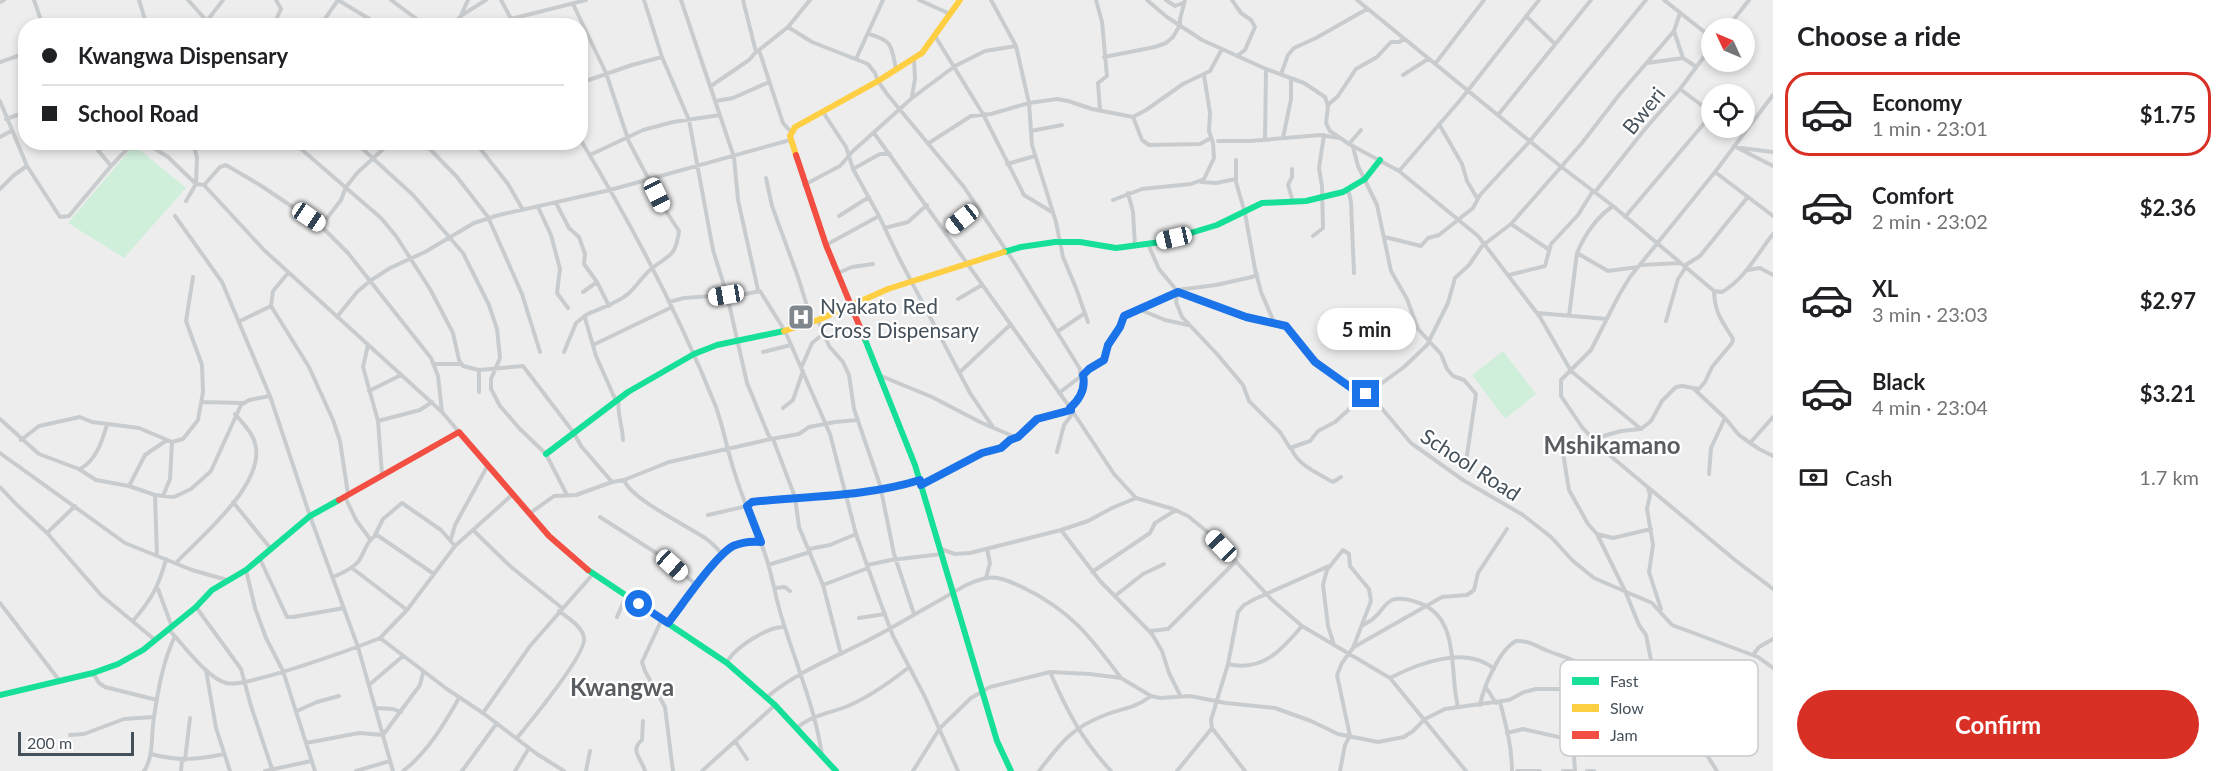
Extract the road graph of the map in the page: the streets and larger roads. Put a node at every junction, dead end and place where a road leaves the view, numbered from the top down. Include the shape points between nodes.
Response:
1 (4, 0) edge
2 (34, 0) edge
3 (139, 0) edge
4 (188, 0) edge
5 (223, 0) edge
6 (276, 0) edge
7 (338, 0) edge
8 (391, 0) edge
9 (468, 0) edge
10 (486, 0) edge
11 (501, 0) edge
12 (565, 0) edge
13 (586, 0) edge
14 (644, 0) edge
15 (681, 0) edge
16 (743, 0) edge
17 (810, 0) edge
18 (883, 0) edge
19 (919, 0) edge
20 (960, 0) edge
21 (991, 0) edge
22 (1096, 0) edge
23 (1147, 0) edge
24 (1166, 0) edge
25 (1232, 0) edge
26 (1357, 0) edge
27 (1484, 0) edge
28 (1539, 0) edge
29 (1591, 0) edge
30 (1646, 0) edge
31 (1664, 0) edge
32 (1742, 0) edge
33 (1184, 1) edge
34 (0, 2) edge
35 (1748, 2) edge
36 (570, 5) junction
37 (1367, 9) junction
38 (1680, 13) junction
39 (950, 14) junction
40 (462, 15) junction
41 (1526, 16) junction
42 (40, 18) edge
43 (145, 18) edge
44 (204, 18) edge
45 (208, 18) edge
46 (277, 18) edge
47 (327, 18) edge
48 (368, 18) edge
49 (415, 18) edge
50 (459, 18) edge
51 (510, 18) edge
52 (515, 18) edge
53 (577, 18) edge
54 (1686, 18) junction
55 (1735, 18) edge
56 (1679, 21) junction
57 (1180, 25) junction
58 (788, 27) junction
59 (1701, 30) edge
60 (1674, 31) junction
61 (869, 33) junction
62 (936, 36) junction
63 (588, 39) edge
64 (1404, 39) junction
65 (1555, 44) junction
66 (1016, 46) junction
67 (1222, 50) junction
68 (758, 51) junction
69 (18, 56) edge
70 (1237, 56) junction
71 (662, 57) junction
72 (1104, 57) junction
73 (914, 58) junction
74 (1683, 58) junction
75 (856, 59) junction
76 (1428, 59) junction
77 (1701, 59) edge
78 (0, 62) edge
79 (1647, 63) junction
80 (1435, 64) junction
81 (955, 66) junction
82 (1695, 66) junction
83 (1266, 69) junction
84 (896, 70) junction
85 (606, 73) junction
86 (1281, 74) junction
87 (1204, 75) junction
88 (1403, 75) dead end
89 (1290, 78) junction
90 (588, 80) edge
91 (878, 81) junction
92 (769, 82) junction
93 (711, 87) junction
94 (1680, 89) junction
95 (1467, 90) junction
96 (1773, 95) edge
97 (912, 98) junction
98 (0, 100) edge
99 (716, 101) junction
100 (1029, 103) junction
101 (1701, 105) edge
102 (1328, 106) junction
103 (899, 109) junction
104 (1100, 110) junction
105 (823, 112) junction
106 (983, 114) junction
107 (18, 115) edge
108 (1498, 115) junction
109 (720, 116) junction
110 (1133, 117) junction
111 (1755, 118) edge
112 (6, 119) junction
113 (689, 120) junction
114 (1439, 124) junction
115 (1062, 125) dead end
116 (1701, 126) edge
117 (1361, 130) dead end
118 (11, 131) junction
119 (1030, 131) junction
120 (791, 132) junction
121 (874, 133) junction
122 (1324, 135) junction
123 (0, 137) edge
124 (627, 137) junction
125 (1211, 138) junction
126 (1283, 138) junction
127 (1339, 138) junction
128 (1740, 138) edge
129 (1265, 139) junction
130 (790, 140) junction
131 (1218, 141) dead end
132 (1530, 141) junction
133 (929, 143) junction
134 (1351, 145) junction
135 (18, 146) edge
136 (1736, 147) junction
137 (20, 150) edge
138 (98, 150) edge
139 (126, 150) edge
140 (157, 150) edge
141 (196, 150) edge
142 (302, 150) edge
143 (364, 150) edge
144 (382, 150) edge
145 (431, 150) edge
146 (481, 150) edge
147 (587, 150) edge
148 (1773, 152) edge
149 (890, 154) junction
150 (590, 155) junction
151 (850, 155) junction
152 (1035, 156) junction
153 (734, 157) junction
154 (373, 158) junction
155 (1236, 160) dead end
156 (1380, 160) junction
157 (1007, 164) junction
158 (697, 165) junction
159 (27, 166) junction
160 (111, 166) junction
161 (1560, 166) junction
162 (1773, 166) edge
163 (853, 169) junction
164 (1292, 169) dead end
165 (1399, 171) junction
166 (1715, 172) junction
167 (766, 178) dead end
168 (1365, 178) junction
169 (649, 179) junction
170 (1236, 179) junction
171 (1200, 182) junction
172 (196, 184) junction
173 (204, 185) junction
174 (804, 185) junction
175 (346, 187) junction
176 (0, 189) edge
177 (1347, 189) junction
178 (610, 190) junction
179 (1594, 191) junction
180 (1128, 193) junction
181 (869, 197) junction
182 (1478, 198) junction
183 (1747, 198) junction
184 (1323, 199) junction
185 (1113, 200) dead end
186 (186, 201) dead end
187 (1293, 202) junction
188 (556, 203) junction
189 (927, 205) junction
190 (1613, 206) junction
191 (538, 207) junction
192 (977, 207) junction
193 (523, 210) junction
194 (1245, 213) junction
195 (1053, 214) junction
196 (175, 216) dead end
197 (839, 216) dead end
198 (879, 216) junction
199 (1773, 216) edge
200 (488, 217) junction
201 (1625, 217) junction
202 (1459, 219) junction
203 (1511, 224) junction
204 (321, 226) junction
205 (885, 228) junction
206 (946, 232) junction
207 (1773, 234) edge
208 (448, 236) junction
209 (1313, 236) dead end
210 (1385, 237) junction
211 (1060, 242) junction
212 (1148, 243) junction
213 (1485, 243) junction
214 (1657, 243) junction
215 (826, 245) junction
216 (1134, 246) junction
217 (1548, 249) junction
218 (1005, 251) junction
219 (1577, 253) junction
220 (412, 259) junction
221 (967, 262) junction
222 (873, 264) dead end
223 (1684, 265) junction
224 (1639, 266) junction
225 (652, 268) junction
226 (1747, 270) junction
227 (288, 273) junction
228 (838, 273) junction
229 (1354, 273) dead end
230 (1257, 274) junction
231 (1509, 275) junction
232 (1773, 275) edge
233 (193, 277) dead end
234 (370, 281) junction
235 (597, 282) junction
236 (912, 282) junction
237 (982, 285) junction
238 (758, 290) junction
239 (1177, 291) junction
240 (1714, 291) junction
241 (583, 292) dead end
242 (727, 297) junction
243 (958, 299) dead end
244 (669, 302) junction
245 (850, 305) junction
246 (271, 306) junction
247 (609, 306) junction
248 (568, 308) dead end
249 (672, 308) junction
250 (1140, 310) junction
251 (1085, 313) junction
252 (1537, 313) junction
253 (586, 315) junction
254 (1569, 316) junction
255 (336, 317) junction
256 (1608, 319) junction
257 (240, 321) junction
258 (815, 321) junction
259 (1666, 321) dead end
260 (1088, 322) dead end
261 (1274, 322) junction
262 (1010, 325) junction
263 (1189, 326) junction
264 (785, 331) junction
265 (1057, 332) junction
266 (823, 334) junction
267 (738, 341) junction
268 (1429, 343) junction
269 (368, 345) junction
270 (593, 345) junction
271 (791, 345) junction
272 (540, 352) dead end
273 (564, 352) dead end
274 (763, 352) dead end
275 (694, 354) junction
276 (435, 364) junction
277 (460, 364) junction
278 (802, 369) junction
279 (479, 370) junction
280 (496, 370) junction
281 (1571, 371) junction
282 (960, 372) junction
283 (401, 375) junction
284 (880, 375) junction
285 (1082, 375) junction
286 (1694, 389) junction
287 (369, 391) junction
288 (479, 392) dead end
289 (1059, 393) junction
290 (1367, 394) junction
291 (270, 396) junction
292 (618, 399) junction
293 (202, 402) junction
294 (432, 402) junction
295 (243, 403) junction
296 (783, 408) dead end
297 (1071, 410) junction
298 (442, 412) junction
299 (235, 414) junction
300 (1773, 417) edge
301 (1725, 418) junction
302 (0, 419) edge
303 (858, 420) junction
304 (378, 421) junction
305 (824, 424) junction
306 (107, 425) junction
307 (993, 427) junction
308 (1641, 429) junction
309 (459, 432) junction
310 (574, 433) junction
311 (1016, 438) junction
312 (772, 439) junction
313 (21, 440) junction
314 (167, 440) junction
315 (623, 440) dead end
316 (1593, 440) junction
317 (172, 442) junction
318 (1750, 443) junction
319 (728, 447) junction
320 (1290, 448) junction
321 (1057, 452) dead end
322 (0, 453) edge
323 (1563, 453) dead end
324 (546, 454) junction
325 (1773, 456) edge
326 (1466, 462) dead end
327 (488, 465) junction
328 (79, 469) junction
329 (1709, 474) dead end
330 (382, 476) junction
331 (1341, 477) dead end
332 (624, 480) junction
333 (612, 482) junction
334 (921, 483) junction
335 (129, 486) junction
336 (0, 487) edge
337 (1648, 487) junction
338 (881, 489) junction
339 (155, 495) junction
340 (512, 495) junction
341 (567, 495) junction
342 (163, 496) junction
343 (346, 496) junction
344 (846, 496) junction
345 (795, 497) junction
346 (1136, 498) junction
347 (234, 502) junction
348 (75, 506) junction
349 (747, 506) junction
350 (1176, 510) junction
351 (528, 515) junction
352 (708, 515) dead end
353 (310, 516) junction
354 (600, 517) dead end
355 (1506, 529) dead end
356 (1652, 529) junction
357 (473, 530) junction
358 (1061, 530) junction
359 (47, 533) junction
360 (856, 534) junction
361 (1597, 534) junction
362 (375, 535) junction
363 (370, 539) junction
364 (451, 540) junction
365 (761, 542) junction
366 (456, 546) junction
367 (271, 549) junction
368 (987, 549) junction
369 (810, 551) junction
370 (942, 552) junction
371 (722, 554) junction
372 (157, 556) junction
373 (166, 558) junction
374 (260, 559) junction
375 (896, 559) junction
376 (1236, 561) junction
377 (176, 563) junction
378 (1164, 564) dead end
379 (768, 565) junction
380 (1330, 565) junction
381 (868, 567) junction
382 (352, 568) junction
383 (246, 570) junction
384 (1092, 572) junction
385 (434, 574) junction
386 (593, 574) junction
387 (333, 577) junction
388 (986, 578) junction
389 (228, 581) junction
390 (823, 585) junction
391 (157, 588) junction
392 (775, 588) junction
393 (694, 589) junction
394 (1773, 589) edge
395 (790, 591) dead end
396 (952, 593) junction
397 (1626, 593) junction
398 (1265, 594) junction
399 (626, 596) junction
400 (1115, 596) junction
401 (0, 603) edge
402 (1428, 606) junction
403 (196, 607) junction
404 (345, 608) junction
405 (561, 609) junction
406 (407, 610) junction
407 (1661, 611) junction
408 (885, 614) junction
409 (914, 614) junction
410 (616, 617) dead end
411 (859, 618) dead end
412 (133, 621) junction
413 (665, 621) junction
414 (1363, 625) junction
415 (1302, 626) junction
416 (784, 627) junction
417 (891, 628) junction
418 (171, 629) junction
419 (1149, 631) junction
420 (175, 636) junction
421 (380, 638) junction
422 (1773, 639) edge
423 (155, 641) junction
424 (1334, 645) junction
425 (358, 647) junction
426 (1353, 648) junction
427 (1350, 653) junction
428 (841, 654) junction
429 (1753, 655) junction
430 (403, 657) junction
431 (1451, 658) junction
432 (1574, 660) edge
433 (1651, 660) edge
434 (727, 663) junction
435 (1228, 664) junction
436 (1772, 667) edge
437 (909, 668) junction
438 (206, 669) junction
439 (1494, 669) junction
440 (283, 671) junction
441 (423, 672) junction
442 (1050, 672) junction
443 (93, 673) junction
444 (799, 675) junction
445 (1121, 678) junction
446 (1390, 678) junction
447 (433, 679) junction
448 (59, 680) junction
449 (246, 682) junction
450 (369, 684) junction
451 (420, 686) junction
452 (1486, 688) junction
453 (1560, 689) edge
454 (982, 691) junction
455 (0, 695) edge
456 (339, 696) dead end
457 (1151, 696) junction
458 (767, 697) junction
459 (1181, 697) junction
460 (459, 698) junction
461 (157, 700) junction
462 (1216, 702) junction
463 (1498, 702) junction
464 (776, 705) junction
465 (1480, 705) junction
466 (1458, 707) junction
467 (375, 708) junction
468 (297, 711) junction
469 (401, 712) junction
470 (483, 712) junction
471 (154, 717) junction
472 (815, 717) junction
473 (190, 718) dead end
474 (1425, 719) junction
475 (643, 721) dead end
476 (497, 723) junction
477 (797, 728) junction
478 (1077, 728) junction
479 (1212, 728) junction
480 (940, 729) junction
481 (1507, 733) junction
482 (70, 735) dead end
483 (383, 735) junction
484 (1350, 736) junction
485 (518, 738) junction
486 (1560, 738) edge
487 (735, 741) junction
488 (306, 743) junction
489 (529, 748) junction
490 (590, 751) dead end
491 (150, 754) junction
492 (224, 754) junction
493 (822, 755) junction
494 (1574, 756) edge
495 (1708, 756) edge
496 (747, 759) dead end
497 (184, 760) junction
498 (311, 760) junction
499 (390, 761) junction
500 (272, 769) junction
501 (1110, 770) edge
502 (144, 771) edge
503 (181, 771) edge
504 (230, 771) edge
505 (265, 771) edge
506 (315, 771) edge
507 (356, 771) edge
508 (393, 771) edge
509 (403, 771) edge
510 (462, 771) edge
511 (515, 771) edge
512 (564, 771) edge
513 (586, 771) edge
514 (645, 771) edge
515 (673, 771) edge
516 (702, 771) edge
517 (836, 771) edge
518 (913, 771) edge
519 (958, 771) edge
520 (1011, 771) edge
521 (1039, 771) edge
522 (1177, 771) edge
523 (1245, 771) edge
524 (1340, 771) edge
525 (1466, 771) edge
526 (1512, 771) edge
527 (1517, 771) edge
528 (1540, 771) edge
529 (1563, 771) edge
530 (1575, 771) edge
531 (1587, 771) edge
532 (1594, 771) edge
533 (1717, 771) edge

1 - 34 street
2 - 42 street
3 - 43 street
4 - 44 street
5 - 45 street
6 - 46 street via 281,9
7 - 47 street
7 - 48 street
8 - 49 street
9 - 40 street
10 - 40 street
11 - 51 street
12 - 36 street
13 - 36 street
14 - 71 street
15 - 93 street
16 - 68 street
17 - 58 street
18 - 61 street
19 - 39 street
20 - 39 street
21 - 66 street
22 - 72 street
23 - 57 street
24 - 33 street via 1175,6
25 - 70 street via 1255,27 1245,50
26 - 37 street
27 - 80 street
28 - 41 street
29 - 65 street
30 - 132 street
31 - 38 street
32 - 35 street
33 - 57 street
35 - 55 street
36 - 52 street
36 - 53 street
37 - 64 street
37 - 86 street via 1294,48
38 - 54 street
38 - 56 street
39 - 62 street
40 - 50 street
41 - 65 street
41 - 95 street
54 - 56 street
54 - 59 street
56 - 60 street
57 - 67 street
57 - 72 street via 1166,43
58 - 68 street
58 - 75 street via 812,42
60 - 74 street
60 - 79 street
61 - 75 street
61 - 84 street via 887,40
62 - 73 street
62 - 81 street
63 - 85 street
64 - 76 street
64 - 102 street via 1392,42 1356,69
65 - 108 street
66 - 81 street via 985,51
66 - 100 street
67 - 70 street
67 - 87 street
68 - 92 street
68 - 93 street
69 - 78 street
70 - 83 street
71 - 85 street
71 - 113 street
72 - 104 street via 1107,76 1098,82
73 - 84 street
73 - 97 street
74 - 79 street
74 - 82 street
75 - 91 street via 872,68
76 - 80 street
76 - 88 street
77 - 82 street, Bweri
79 - 161 street
80 - 95 street
81 - 97 street
81 - 106 street
82 - 94 street, Bweri
83 - 86 street
83 - 129 street
84 - 91 street
85 - 90 street
85 - 124 street
86 - 89 street
87 - 110 street
87 - 125 street
89 - 102 street via 1316,90
89 - 126 street via 1291,99
91 - 103 street
91 - 105 street
92 - 99 street
92 - 120 street via 783,123
93 - 99 street
94 - 101 street
94 - 179 street, Bweri
95 - 108 street
95 - 114 street
96 - 111 street
97 - 103 street
98 - 112 street
99 - 109 street
100 - 104 street via 1062,99
100 - 106 street
100 - 119 street
102 - 127 street via 1327,126
103 - 121 street
103 - 133 street
104 - 110 street
105 - 120 street
105 - 151 street
106 - 133 street via 965,119
106 - 157 street
107 - 112 street
108 - 132 street
109 - 113 street
109 - 153 street
110 - 125 street via 1143,142 1149,144 1200,144
112 - 118 street
113 - 124 street
113 - 158 street
114 - 165 street
114 - 182 street
115 - 119 street
116 - 201 street
117 - 134 street
118 - 123 street
118 - 135 street
119 - 152 street
120 - 130 street
121 - 149 street
121 - 151 street
122 - 126 street
122 - 127 street
122 - 184 street via 1319,168
124 - 150 street
124 - 169 street
125 - 171 street via 1213,162
126 - 129 street
127 - 134 street
128 - 136 street
129 - 131 street
130 - 153 street
130 - 174 street
132 - 161 street
132 - 182 street
133 - 192 street
134 - 156 street
134 - 168 street
136 - 148 street
136 - 162 street
136 - 166 street
137 - 159 street
138 - 160 street
139 - 160 street
140 - 172 street
141 - 172 street
142 - 175 street
143 - 154 street
144 - 154 street
145 - 200 street
146 - 193 street
147 - 150 street
149 - 163 street via 880,154
149 - 189 street
150 - 178 street
151 - 163 street
151 - 174 street via 840,166
152 - 157 street
152 - 195 street
153 - 158 street
153 - 238 street via 738,200
154 - 175 street
154 - 208 street via 413,195
155 - 170 street
156 - 165 street
156 - 168 street
157 - 195 street via 1025,197
158 - 169 street
158 - 242 street via 710,238
159 - 160 street via 51,206 64,218
159 - 176 street
161 - 179 street
161 - 203 street
163 - 181 street
164 - 187 street via 1288,185
165 - 202 street
166 - 183 street
166 - 214 street
167 - 258 street via 772,206
168 - 177 street
168 - 210 street via 1376,201
169 - 178 street
169 - 225 street via 679,231 672,255
170 - 171 street
170 - 194 street
171 - 180 street
172 - 173 street
172 - 186 street
173 - 204 street via 226,165
173 - 227 street
174 - 215 street
175 - 204 street
175 - 220 street via 381,218
177 - 184 street
177 - 229 street
178 - 188 street
178 - 225 street
179 - 190 street
179 - 217 street, Bweri
180 - 185 street
180 - 216 street
181 - 197 street
181 - 198 street
182 - 202 street via 1473,208
183 - 199 street
183 - 223 street via 1700,256
184 - 187 street
184 - 209 street via 1323,228
187 - 194 street via 1262,203
188 - 191 street
188 - 235 street via 569,228 579,237 584,264
189 - 205 street via 908,222
189 - 206 street
190 - 201 street
190 - 219 street via 1598,219
191 - 193 street
191 - 248 street via 560,269 557,293
192 - 206 street
192 - 218 street
193 - 200 street
194 - 212 street via 1202,230
194 - 230 street
195 - 211 street
196 - 257 street via 222,282
198 - 205 street
198 - 215 street
200 - 208 street
200 - 272 street via 522,294
201 - 214 street
202 - 210 street via 1420,246
202 - 213 street
203 - 213 street
203 - 217 street
204 - 234 street
205 - 236 street
206 - 221 street
207 - 226 street
208 - 220 street
208 - 280 street via 463,253 492,313 500,351
210 - 268 street via 1391,271 1418,330
211 - 216 street via 1116,249
211 - 218 street
211 - 251 street
212 - 216 street
212 - 239 street via 1159,268
213 - 231 street
213 - 268 street via 1453,282 1448,303
214 - 223 street
214 - 224 street
215 - 228 street
217 - 231 street, Bweri via 1545,266
218 - 221 street
218 - 265 street
219 - 224 street via 1608,271
219 - 254 street
220 - 234 street
220 - 277 street via 453,333
221 - 236 street
221 - 237 street
222 - 228 street
223 - 224 street
223 - 240 street
223 - 259 street
224 - 256 street via 1619,294
225 - 244 street
225 - 247 street
226 - 232 street via 1760,268
226 - 240 street via 1726,289
227 - 246 street via 273,291
227 - 255 street
228 - 245 street
230 - 239 street
230 - 261 street
231 - 252 street
233 - 293 street via 186,321 202,365
234 - 255 street
234 - 276 street
235 - 241 street
235 - 247 street
236 - 245 street
236 - 282 street
237 - 243 street
237 - 262 street
238 - 242 street
238 - 264 street
239 - 250 street
239 - 261 street, School Road via 1246,317
239 - 263 street via 1178,309
240 - 286 street via 1719,320 1733,339 1703,385
242 - 244 street
242 - 267 street
244 - 249 street
245 - 258 street
245 - 284 street
246 - 257 street
246 - 343 street via 309,367 333,420
247 - 253 street
249 - 270 street
249 - 275 street
250 - 263 street
250 - 285 street via 1122,318 1104,360
251 - 260 street
251 - 265 street
252 - 254 street
252 - 281 street
253 - 270 street
253 - 273 street via 576,323
254 - 256 street
255 - 269 street
256 - 281 street via 1591,350
257 - 291 street
258 - 264 street
258 - 266 street
261 - 290 street, School Road via 1290,329 1315,362
262 - 282 street
262 - 289 street
263 - 320 street via 1239,380 1249,401 1281,433
264 - 267 street
264 - 271 street
265 - 285 street
266 - 278 street via 812,343
266 - 303 street via 847,370
267 - 275 street
267 - 312 street via 752,399
268 - 290 street
268 - 326 street via 1441,354 1447,369 1476,394
269 - 283 street
269 - 287 street via 363,367
270 - 292 street
271 - 274 street
271 - 278 street
275 - 292 street
275 - 319 street
276 - 277 street
276 - 298 street
277 - 279 street
278 - 296 street via 793,400
278 - 305 street
279 - 280 street
279 - 288 street
280 - 310 street via 523,366
280 - 324 street via 490,384 500,406
281 - 308 street
281 - 316 street via 1561,380 1561,396
282 - 307 street
283 - 287 street
283 - 294 street
284 - 307 street
284 - 334 street
285 - 289 street
285 - 297 street via 1082,394
286 - 301 street
286 - 308 street via 1676,387
287 - 304 street
289 - 297 street
290 - 320 street via 1310,441
290 - 397 street, School Road via 1411,443 1463,480 1523,515 1594,578
291 - 295 street
291 - 353 street
292 - 310 street
292 - 315 street
293 - 295 street
293 - 317 street via 198,420 183,439
294 - 298 street
294 - 304 street via 420,410
295 - 299 street
297 - 311 street via 1037,419
297 - 321 street
297 - 346 street via 1114,474
298 - 309 street
299 - 342 street via 211,471 182,494
299 - 347 street via 255,440 256,465
300 - 318 street
301 - 318 street
301 - 329 street via 1711,448
302 - 313 street
303 - 305 street
303 - 338 street
304 - 330 street
305 - 312 street
305 - 344 street
306 - 313 street via 80,417 39,426
306 - 314 street via 140,428
306 - 328 street via 95,454
307 - 311 street
308 - 316 street
309 - 327 street
309 - 330 street
310 - 324 street
310 - 333 street
311 - 334 street
312 - 319 street
312 - 345 street
313 - 328 street via 39,454
314 - 317 street
314 - 335 street via 145,455
316 - 337 street
317 - 342 street via 170,479
318 - 325 street
319 - 332 street via 669,462
319 - 349 street
320 - 331 street via 1301,464 1329,480
322 - 348 street
323 - 361 street via 1569,490
324 - 341 street
327 - 340 street
327 - 364 street via 454,525
328 - 335 street via 96,480
330 - 343 street
332 - 333 street
332 - 371 street via 642,500 705,538
333 - 341 street
334 - 338 street
334 - 370 street
335 - 339 street
336 - 359 street
337 - 356 street via 1647,509
337 - 394 street
338 - 344 street
338 - 375 street
339 - 342 street
339 - 372 street
340 - 351 street
340 - 357 street
341 - 351 street via 548,499
343 - 353 street
343 - 363 street
344 - 345 street
344 - 360 street
345 - 349 street via 752,502
345 - 369 street via 800,527
346 - 350 street
346 - 358 street
347 - 367 street
347 - 377 street
348 - 359 street
348 - 372 street via 125,543
349 - 352 street
349 - 365 street
350 - 376 street via 1201,526
350 - 384 street
351 - 386 street
353 - 367 street
353 - 387 street
354 - 393 street via 664,558 693,582
355 - 402 street via 1478,573 1474,590 1467,595 1442,597
356 - 361 street via 1613,538
356 - 407 street via 1649,572
357 - 366 street
357 - 405 street
358 - 368 street
358 - 384 street
359 - 412 street via 101,595
360 - 369 street
360 - 381 street
361 - 397 street
362 - 363 street
362 - 364 street via 383,519 402,503
362 - 385 street
363 - 382 street
364 - 366 street
365 - 371 street via 737,544
365 - 379 street
366 - 385 street
367 - 374 street
368 - 370 street via 963,554
368 - 388 street via 990,563
369 - 379 street
369 - 390 street
370 - 375 street
370 - 396 street
371 - 393 street
372 - 373 street
373 - 377 street
373 - 391 street
374 - 383 street
374 - 404 street via 289,618
375 - 381 street
375 - 409 street
376 - 398 street
376 - 419 street via 1168,629
377 - 389 street
378 - 400 street via 1143,574
379 - 392 street
380 - 398 street
380 - 414 street via 1345,550 1352,570 1369,589 1371,605
380 - 424 street via 1323,585
381 - 390 street
381 - 408 street
382 - 387 street
382 - 406 street
383 - 389 street
383 - 440 street via 261,624
384 - 400 street
385 - 406 street
386 - 399 street
386 - 405 street
387 - 404 street
388 - 396 street
388 - 445 street via 1017,585 1057,607 1092,638
389 - 403 street via 212,590
390 - 428 street
391 - 412 street
391 - 418 street
392 - 395 street
392 - 416 street
393 - 413 street
396 - 409 street
396 - 454 street
397 - 407 street, School Road
397 - 433 street via 1646,635
398 - 415 street
398 - 435 street via 1238,612
399 - 410 street
399 - 413 street
400 - 419 street
401 - 448 street
402 - 414 street via 1405,599 1392,600
402 - 426 street
402 - 431 street via 1446,627
403 - 418 street
403 - 449 street via 235,659
404 - 425 street
405 - 470 street
405 - 485 street via 583,633 583,646 574,664
406 - 421 street
407 - 429 street, School Road via 1672,625
408 - 411 street
408 - 417 street
409 - 417 street
412 - 423 street
413 - 434 street
413 - 515 street via 642,662 665,708
414 - 426 street
415 - 424 street
415 - 435 street via 1260,664
416 - 434 street via 743,645
416 - 444 street
417 - 428 street
417 - 437 street
418 - 420 street
418 - 423 street
419 - 459 street
420 - 438 street
420 - 461 street
421 - 425 street
421 - 430 street
422 - 429 street
423 - 443 street via 118,664
424 - 427 street
425 - 440 street
425 - 450 street
426 - 427 street
427 - 446 street
427 - 484 street via 1337,675
428 - 444 street
429 - 436 street, School Road
430 - 441 street
430 - 450 street
431 - 439 street via 1478,659
431 - 446 street via 1427,662
431 - 466 street
432 - 439 street via 1520,640 1513,643
434 - 458 street
435 - 462 street
437 - 472 street via 875,693
437 - 480 street
438 - 449 street via 224,683
438 - 492 street
439 - 452 street
440 - 449 street
440 - 468 street
441 - 447 street
441 - 451 street
442 - 445 street
442 - 454 street
442 - 478 street
443 - 448 street
443 - 461 street via 105,687
444 - 458 street
444 - 472 street
445 - 457 street
446 - 474 street
447 - 451 street
447 - 460 street
448 - 455 street
449 - 500 street
450 - 467 street
451 - 469 street
452 - 463 street
452 - 465 street
453 - 463 street via 1536,689
454 - 480 street
454 - 520 street
456 - 468 street
457 - 459 street
457 - 478 street via 1135,707 1112,712
458 - 464 street
459 - 462 street
460 - 470 street
460 - 509 street via 423,752
461 - 471 street
462 - 479 street
462 - 484 street via 1275,708
463 - 465 street
463 - 481 street
464 - 477 street
464 - 487 street
465 - 466 street
466 - 474 street
467 - 469 street
467 - 483 street
468 - 488 street
469 - 483 street
470 - 476 street
471 - 482 street via 124,719 84,734
471 - 491 street
472 - 477 street
472 - 493 street
473 - 497 street
474 - 484 street via 1404,737 1385,742
474 - 525 street
475 - 514 street via 636,756
476 - 485 street
476 - 510 street
477 - 493 street
478 - 501 street
478 - 521 street
479 - 522 street
479 - 523 street
480 - 518 street
480 - 519 street
481 - 486 street via 1523,729
481 - 526 street via 1512,746
483 - 488 street via 359,733
483 - 499 street
484 - 524 street
485 - 489 street
487 - 496 street
487 - 516 street
488 - 498 street
489 - 511 street
489 - 512 street
490 - 513 street
491 - 497 street
491 - 502 street
492 - 497 street
492 - 504 street
493 - 517 street
494 - 530 street
495 - 533 street
497 - 503 street
498 - 500 street
498 - 506 street
499 - 507 street
499 - 508 street
500 - 505 street
527 - 528 street
529 - 530 street
531 - 532 street

